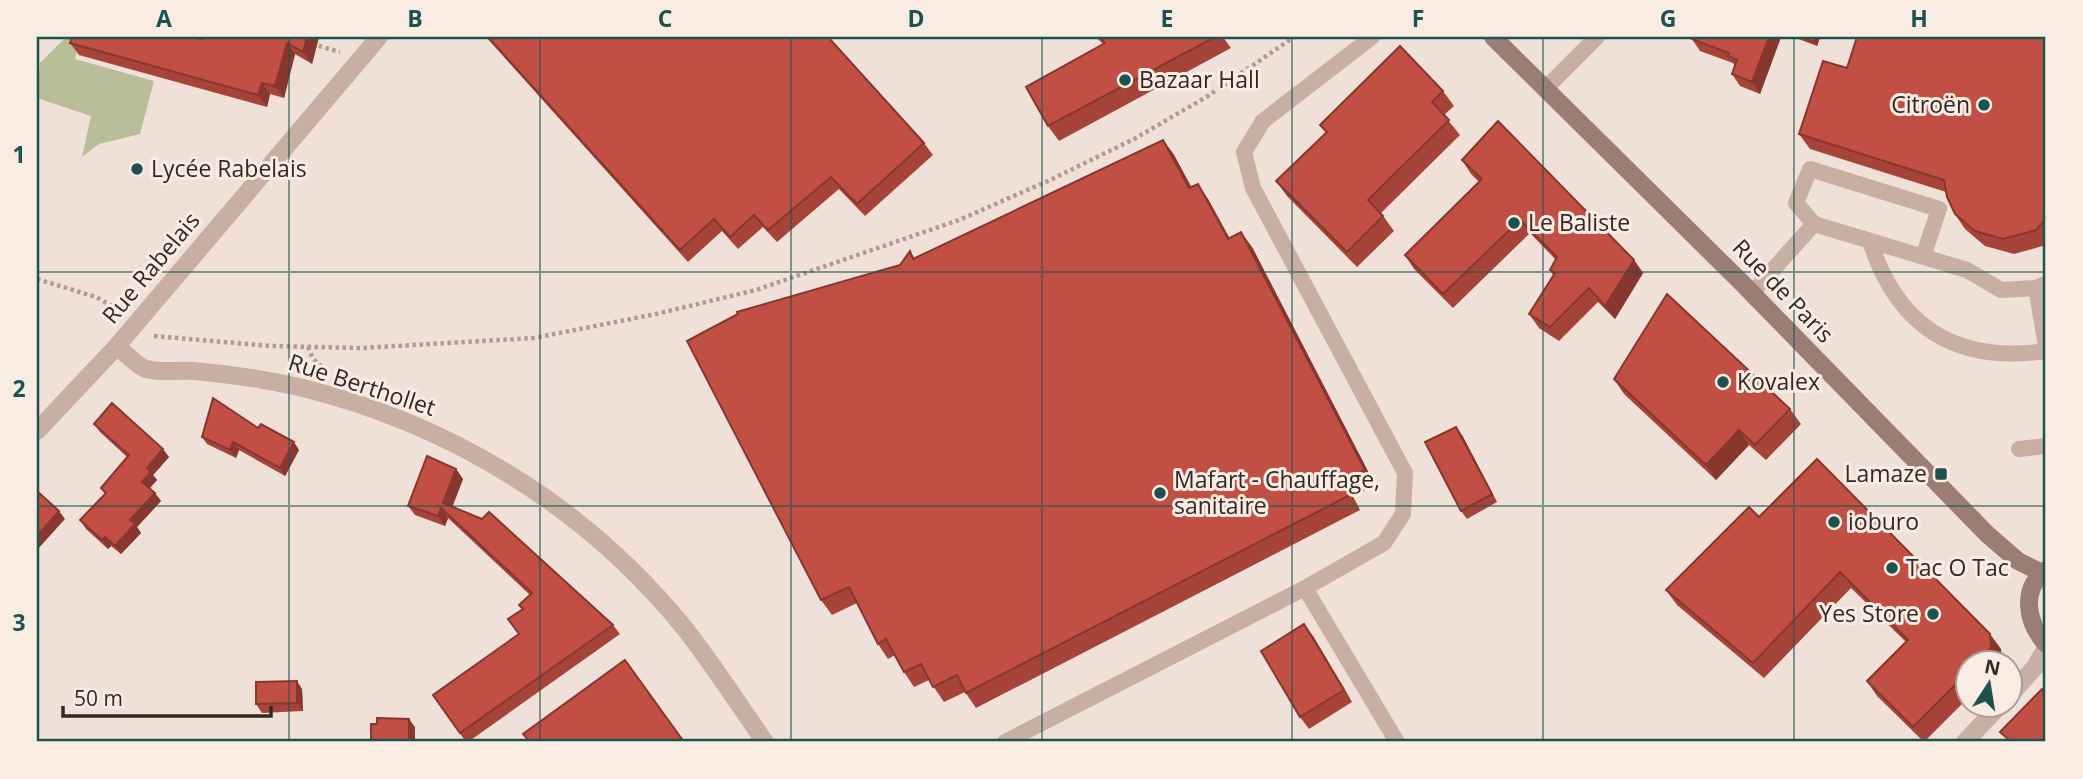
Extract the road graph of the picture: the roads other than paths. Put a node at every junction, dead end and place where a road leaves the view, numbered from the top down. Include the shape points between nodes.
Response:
1 (379, 37) edge
2 (1372, 37) edge
3 (1493, 37) edge
4 (1597, 37) edge
5 (1545, 89) junction
6 (1814, 223) junction
7 (1870, 240) junction
8 (1923, 257) junction
9 (2041, 286) edge
10 (1752, 293) junction
11 (117, 346) junction
12 (2046, 346) edge
13 (2046, 351) edge
14 (37, 431) edge
15 (2046, 446) edge
16 (2019, 449) dead end
17 (2044, 572) edge
18 (1305, 589) junction
19 (2046, 646) edge
20 (2024, 679) edge
21 (1985, 720) edge
22 (765, 742) edge
23 (1005, 742) edge
24 (1397, 742) edge
25 (1965, 742) edge

1 - 11 street, Rue Rabelais
2 - 18 lane via 1263,121 1244,152 1253,188 1405,473 1403,514 1384,543
3 - 5 main road, Rue de Paris
4 - 5 lane
5 - 10 main road, Rue de Paris
6 - 7 lane
6 - 8 lane via 1796,202 1810,169 1939,209
6 - 10 lane
7 - 8 lane
7 - 13 lane via 1881,274 1922,327 1984,353 2011,356
8 - 9 lane via 1966,270 2001,290
9 - 12 lane
10 - 17 main road, Rue de Paris via 1987,534 2018,561
11 - 14 street, Rue Rabelais
11 - 22 street, Rue Berthollet via 145,369 240,376 346,401 397,417 494,463 552,502 641,580 686,631
15 - 16 lane
17 - 19 main road via 2028,603 2030,619
18 - 23 lane
18 - 24 lane
19 - 20 street
21 - 25 street

